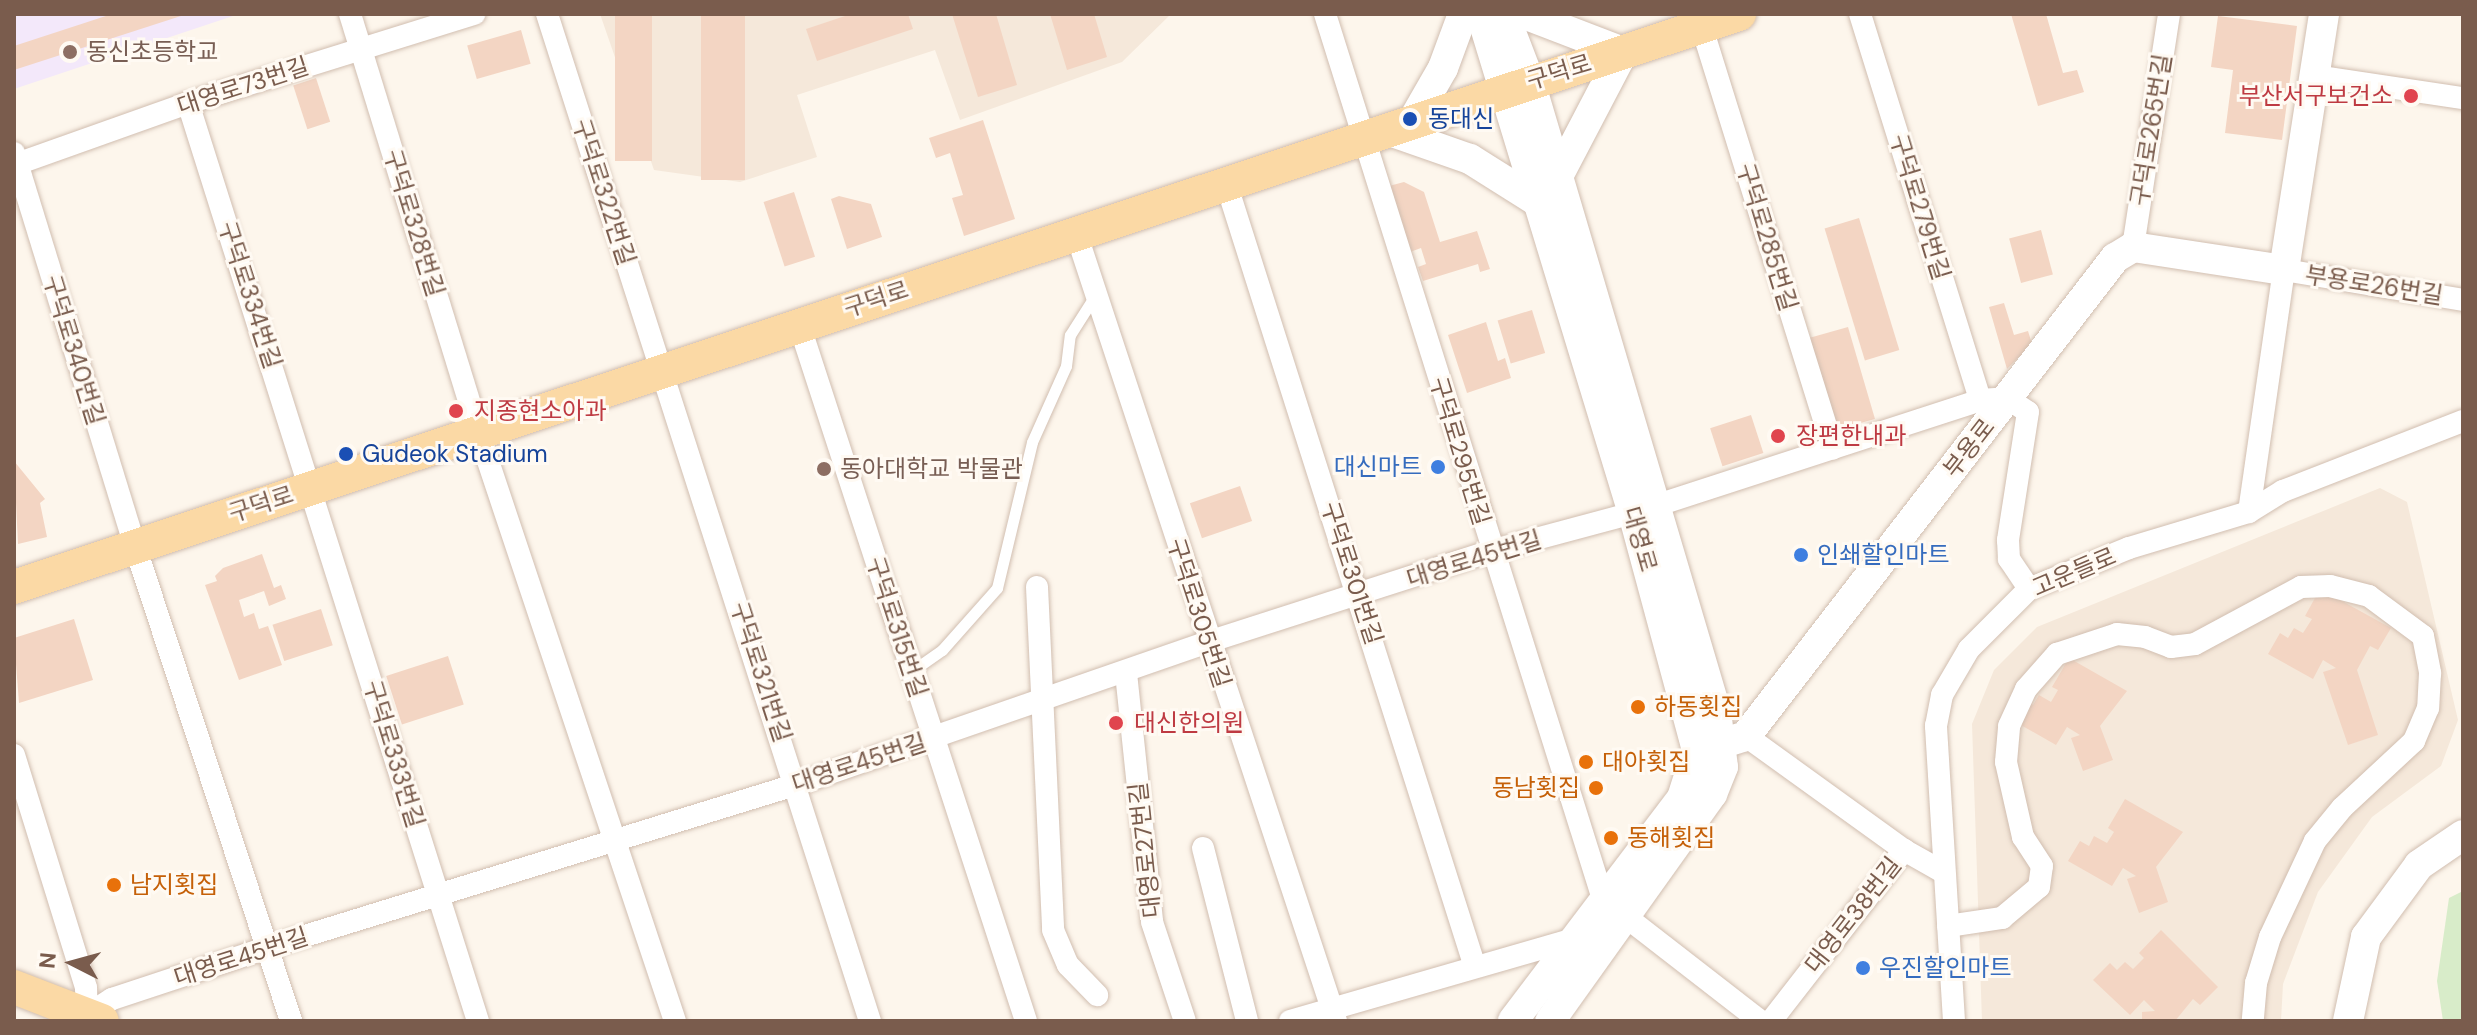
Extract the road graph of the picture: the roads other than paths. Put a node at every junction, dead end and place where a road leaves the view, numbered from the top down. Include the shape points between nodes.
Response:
1 (350, 14) edge
2 (474, 14) edge
3 (547, 14) edge
4 (1325, 14) edge
5 (1463, 14) edge
6 (1481, 14) edge
7 (1504, 14) edge
8 (1524, 14) edge
9 (1739, 14) edge
10 (1860, 14) edge
11 (2169, 14) edge
12 (2324, 14) edge
13 (1699, 20) edge
14 (361, 49) junction
15 (1623, 52) junction
16 (2315, 76) junction
17 (1516, 86) junction
18 (2463, 98) edge
19 (188, 103) junction
20 (1387, 130) junction
21 (15, 161) edge
22 (1557, 178) junction
23 (1226, 183) junction
24 (1540, 203) junction
25 (1076, 233) junction
26 (2133, 247) junction
27 (2284, 270) junction
28 (1096, 294) junction
29 (2463, 300) edge
30 (799, 324) junction
31 (660, 370) junction
32 (1994, 399) junction
33 (2463, 421) edge
34 (478, 431) junction
35 (1833, 448) junction
36 (312, 487) junction
37 (1643, 510) junction
38 (2249, 512) junction
39 (135, 546) junction
40 (1491, 551) junction
41 (14, 587) edge
42 (1037, 587) dead end
43 (2029, 589) junction
44 (1360, 595) junction
45 (1208, 642) junction
46 (911, 671) junction
47 (1126, 673) junction
48 (1041, 702) junction
49 (934, 738) junction
50 (1722, 743) junction
51 (14, 755) edge
52 (798, 784) junction
53 (2463, 835) edge
54 (618, 838) junction
55 (1203, 848) dead end
56 (1904, 850) junction
57 (1943, 872) junction
58 (437, 894) junction
59 (1614, 908) junction
60 (1948, 926) junction
61 (1574, 939) junction
62 (269, 947) junction
63 (1474, 964) junction
64 (14, 987) edge
65 (1097, 995) dead end
66 (1334, 1014) edge
67 (94, 1018) edge
68 (291, 1021) edge
69 (478, 1021) edge
70 (675, 1021) edge
71 (870, 1021) edge
72 (1026, 1021) edge
73 (1185, 1021) edge
74 (1247, 1021) edge
75 (1290, 1021) edge
76 (1513, 1021) edge
77 (1550, 1021) edge
78 (1760, 1021) edge
79 (1771, 1021) edge
80 (1954, 1021) edge
81 (2253, 1021) edge
82 (2348, 1021) edge

1 - 14 street, 구덕로328번길
2 - 14 street, 대영로73번길
3 - 31 street, 구덕로322번길
4 - 20 street, 구덕로295번길
5 - 20 main road via 1443,68
6 - 17 main road, 대영로
7 - 17 main road, 대영로
8 - 15 main road
9 - 13 main road, 구덕로
10 - 32 street, 구덕로279번길
11 - 26 street, 구덕로265번길
12 - 16 main road
13 - 15 main road, 구덕로
13 - 35 street, 구덕로285번길
14 - 19 street, 대영로73번길
14 - 34 street, 구덕로328번길
15 - 17 main road, 구덕로
15 - 22 main road
16 - 18 street
16 - 27 main road
17 - 20 main road, 구덕로
17 - 22 main road, 대영로
17 - 24 main road, 대영로
19 - 21 street, 대영로73번길
19 - 36 street, 구덕로334번길
20 - 23 main road, 구덕로
20 - 24 main road via 1470,159
20 - 40 street, 구덕로295번길
21 - 39 street, 구덕로340번길
22 - 37 main road, 대영로
23 - 25 main road, 구덕로
23 - 44 street, 구덕로301번길
24 - 37 main road, 대영로
25 - 28 street, 구덕로305번길
25 - 30 main road, 구덕로
26 - 27 main road
26 - 32 main road, 부용로 via 2115,258
27 - 29 street, 부용로26번길
27 - 38 street
28 - 45 street, 구덕로305번길
28 - 46 lane via 1070,335 1066,366 1032,442 997,588 942,650
30 - 31 main road, 구덕로
30 - 46 street, 구덕로315번길
31 - 34 main road, 구덕로
31 - 52 street, 구덕로321번길
32 - 35 street, 대영로45번길
32 - 43 street via 2028,412 2008,540 2009,559
32 - 50 main road, 부용로
33 - 38 street, 고운들로 via 2283,491
34 - 36 main road, 구덕로
34 - 54 street, 구덕로328번길
35 - 37 street, 대영로45번길
36 - 39 main road, 구덕로
36 - 58 street, 구덕로333번길
37 - 40 street, 대영로45번길
37 - 50 main road, 대영로
38 - 43 street, 고운들로 via 2129,548
39 - 41 main road, 구덕로
39 - 62 street, 구덕로340번길
40 - 44 street, 대영로45번길
40 - 59 street, 구덕로295번길
42 - 48 street
43 - 57 street, 고운들로 via 1969,649 1942,695 1936,726
44 - 45 street, 대영로45번길
44 - 63 street, 구덕로301번길
45 - 47 street, 대영로45번길
45 - 66 street, 구덕로305번길
46 - 49 street, 구덕로315번길
47 - 48 street, 대영로45번길
47 - 73 street, 대영로27번길 via 1152,922
48 - 49 street, 대영로45번길
48 - 65 street via 1053,930 1068,965
49 - 52 street, 대영로45번길
49 - 72 street, 구덕로315번길
50 - 56 street, 대영로38번길
50 - 59 main road, 대영로 via 1723,767 1712,794
51 - 67 street
52 - 54 street, 대영로45번길
52 - 71 street, 구덕로321번길
53 - 82 main road via 2419,865 2366,937
54 - 58 street, 대영로45번길
54 - 70 street, 구덕로328번길
55 - 74 street
56 - 57 street
56 - 79 street, 대영로38번길
57 - 60 street, 고운들로
58 - 62 street, 대영로45번길
58 - 69 street, 구덕로333번길
59 - 61 main road, 대영로
59 - 77 main road, 대영로
59 - 78 street
60 - 80 street, 고운들로
60 - 81 street via 2002,918 2039,887 2042,866 2023,837 2006,762 2009,726 2026,689 2057,654 2117,634 2171,647 2195,644 2301,587 2330,586 2369,596 2423,636 2430,673 2428,708 2414,741 2342,808 2315,841 2270,937 2256,983
61 - 63 street
61 - 76 main road, 대영로
62 - 67 street, 대영로45번길 via 112,999
62 - 68 street, 구덕로340번길
63 - 66 street
64 - 67 main road
66 - 75 street

